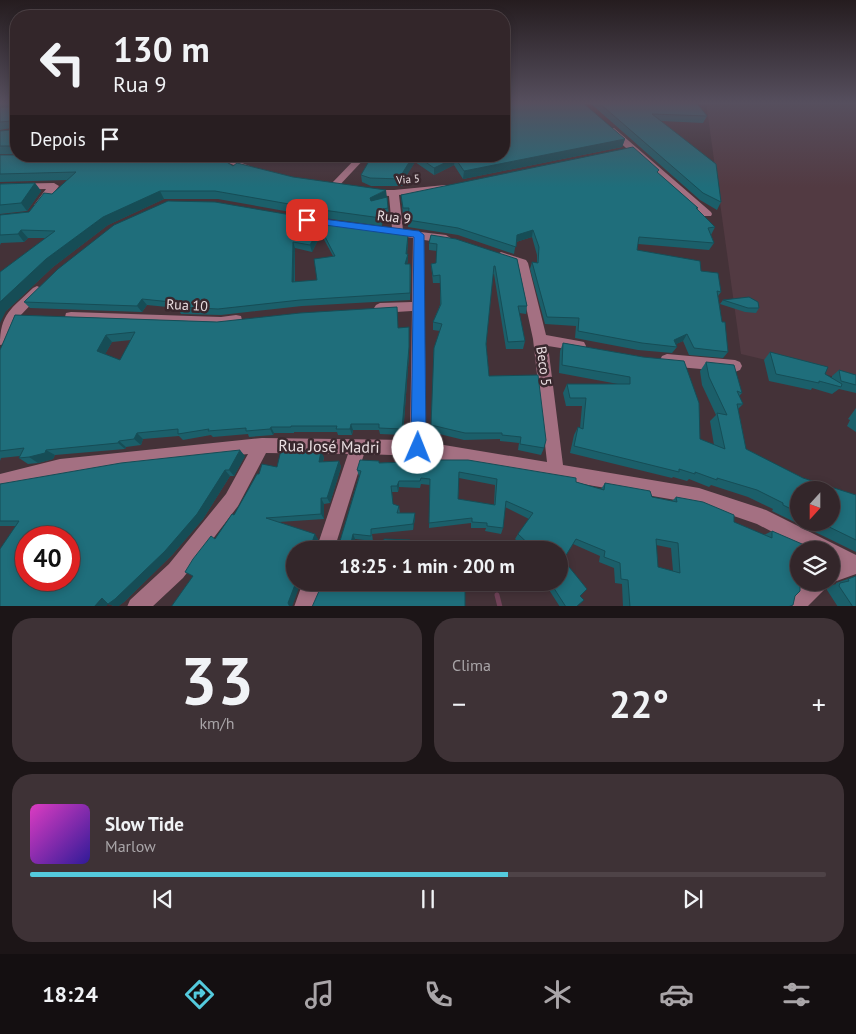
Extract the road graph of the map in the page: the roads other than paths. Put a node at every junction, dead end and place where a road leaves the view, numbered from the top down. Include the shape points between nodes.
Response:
1 (611, 130) edge
2 (633, 149) junction
3 (616, 153) edge
4 (233, 162) edge
5 (357, 162) edge
6 (262, 172) edge
7 (334, 186) edge
8 (452, 186) edge
9 (0, 187) edge
10 (360, 191) edge
11 (394, 193) junction
12 (707, 214) dead end
13 (32, 215) edge
14 (343, 226) edge
15 (398, 232) junction
16 (419, 235) junction
17 (457, 241) edge
18 (494, 254) edge
19 (45, 284) edge
20 (420, 306) junction
21 (371, 309) edge
22 (13, 316) junction
23 (31, 316) edge
24 (59, 317) edge
25 (248, 319) edge
26 (540, 339) junction
27 (0, 340) edge
28 (594, 349) edge
29 (658, 359) edge
30 (735, 366) edge
31 (262, 445) junction
32 (358, 448) junction
33 (418, 448) junction
34 (556, 470) junction
35 (0, 482) edge
36 (328, 541) edge
37 (809, 541) edge
38 (840, 557) edge
39 (856, 565) edge
40 (840, 571) edge
41 (310, 591) edge
42 (809, 591) edge
43 (137, 606) edge
44 (304, 606) edge
45 (793, 606) edge

1 - 2 street
2 - 3 street
2 - 12 street
4 - 6 street
5 - 7 street
8 - 11 street, Via 5
9 - 13 street via 54,186
10 - 11 street, Via 5
11 - 15 street
14 - 15 street, Rua 9
15 - 16 street, Rua 9
16 - 17 street, Rua 9
16 - 20 street
18 - 26 street, Beco 5 via 522,263
19 - 22 street
20 - 21 street
20 - 33 street
22 - 23 street
22 - 27 street
24 - 25 street, Rua 10 via 221,322
26 - 28 street
26 - 34 street, Beco 5
29 - 30 street
31 - 32 street, Rua José Madri
31 - 35 street, Rua José Madri via 60,467
31 - 43 street via 232,500 176,571
32 - 33 street, Rua José Madri
32 - 36 street
33 - 34 street, Rua José Madri
34 - 37 street, Rua José Madri via 699,496 760,516
38 - 39 street
39 - 40 street
41 - 44 street
42 - 45 street

